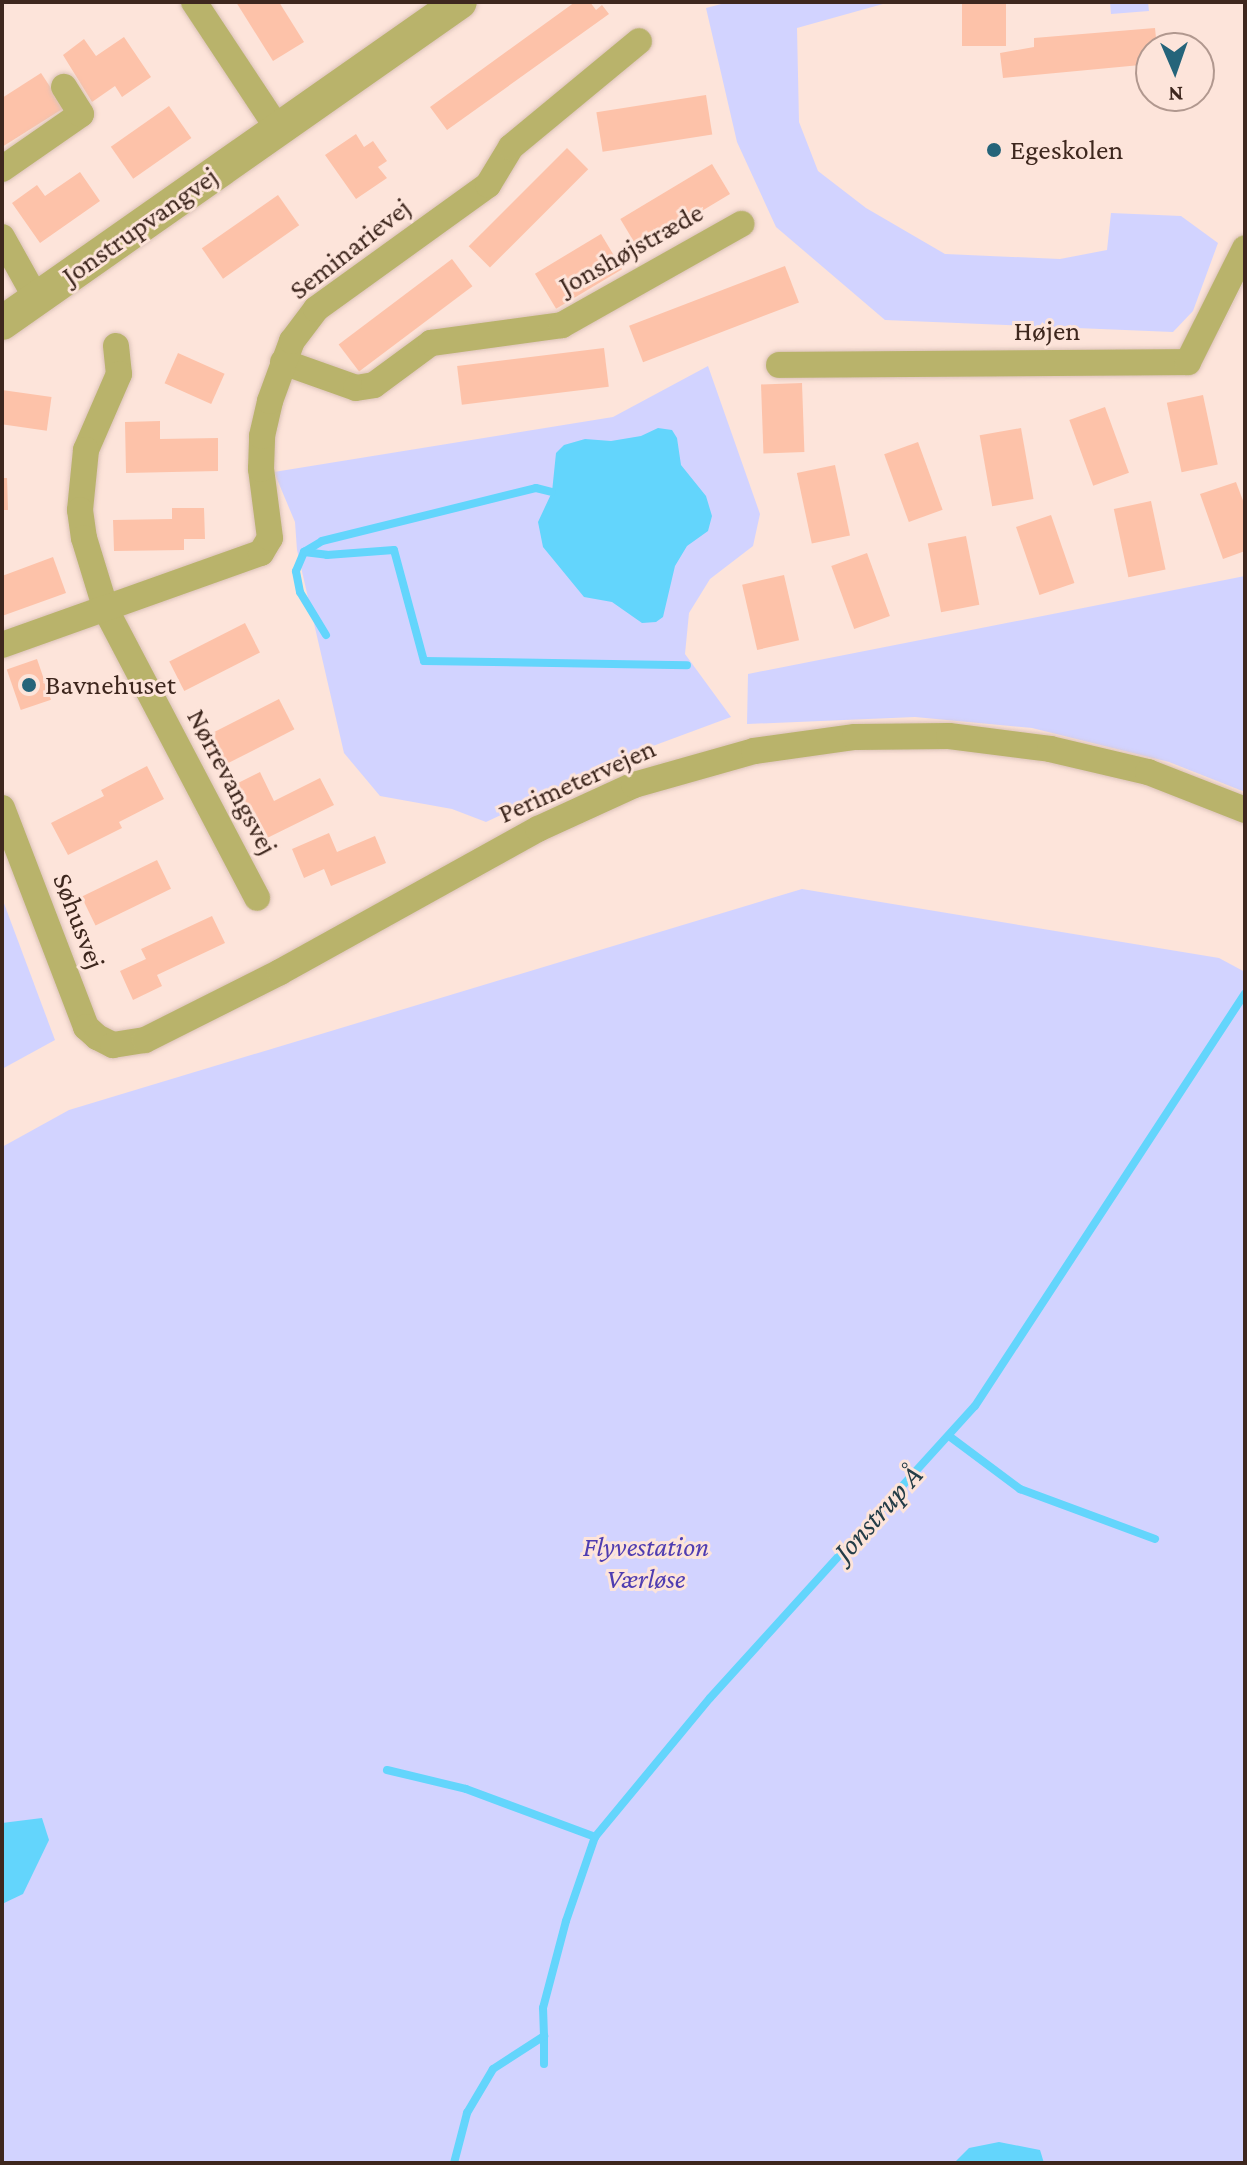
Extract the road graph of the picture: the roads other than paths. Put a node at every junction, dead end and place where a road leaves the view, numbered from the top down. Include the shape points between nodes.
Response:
1 (194, 2) edge
2 (441, 7) edge
3 (639, 41) dead end
4 (64, 87) dead end
5 (278, 129) junction
6 (2, 169) edge
7 (741, 224) dead end
8 (2, 237) edge
9 (1245, 248) edge
10 (36, 298) junction
11 (2, 323) edge
12 (116, 346) dead end
13 (283, 362) junction
14 (779, 365) dead end
15 (106, 610) junction
16 (2, 645) edge
17 (2, 808) edge
18 (1245, 810) edge
19 (257, 898) dead end
20 (113, 1045) joint

1 - 5 street
2 - 5 street, Jonstrupvangvej
3 - 13 street, Seminarievej via 511,147 488,185 316,309
4 - 6 street via 81,114
5 - 10 street, Jonstrupvangvej
7 - 13 street, Jonshøjstræde via 562,325 431,343 374,385 356,388
8 - 10 street
9 - 14 street, Højen via 1188,362
10 - 11 street, Jonstrupvangvej
12 - 15 street, Nørrevangsvej via 119,374 86,450 81,484 84,538
13 - 15 street, Seminarievej via 262,436 267,547 251,558
15 - 16 street, Seminarievej
15 - 19 street, Nørrevangsvej
17 - 20 street, Søhusvej via 86,1027
18 - 20 street, Perimetervejen via 1148,772 1050,749 949,736 855,737 754,751 634,785 538,829 280,972 145,1040

